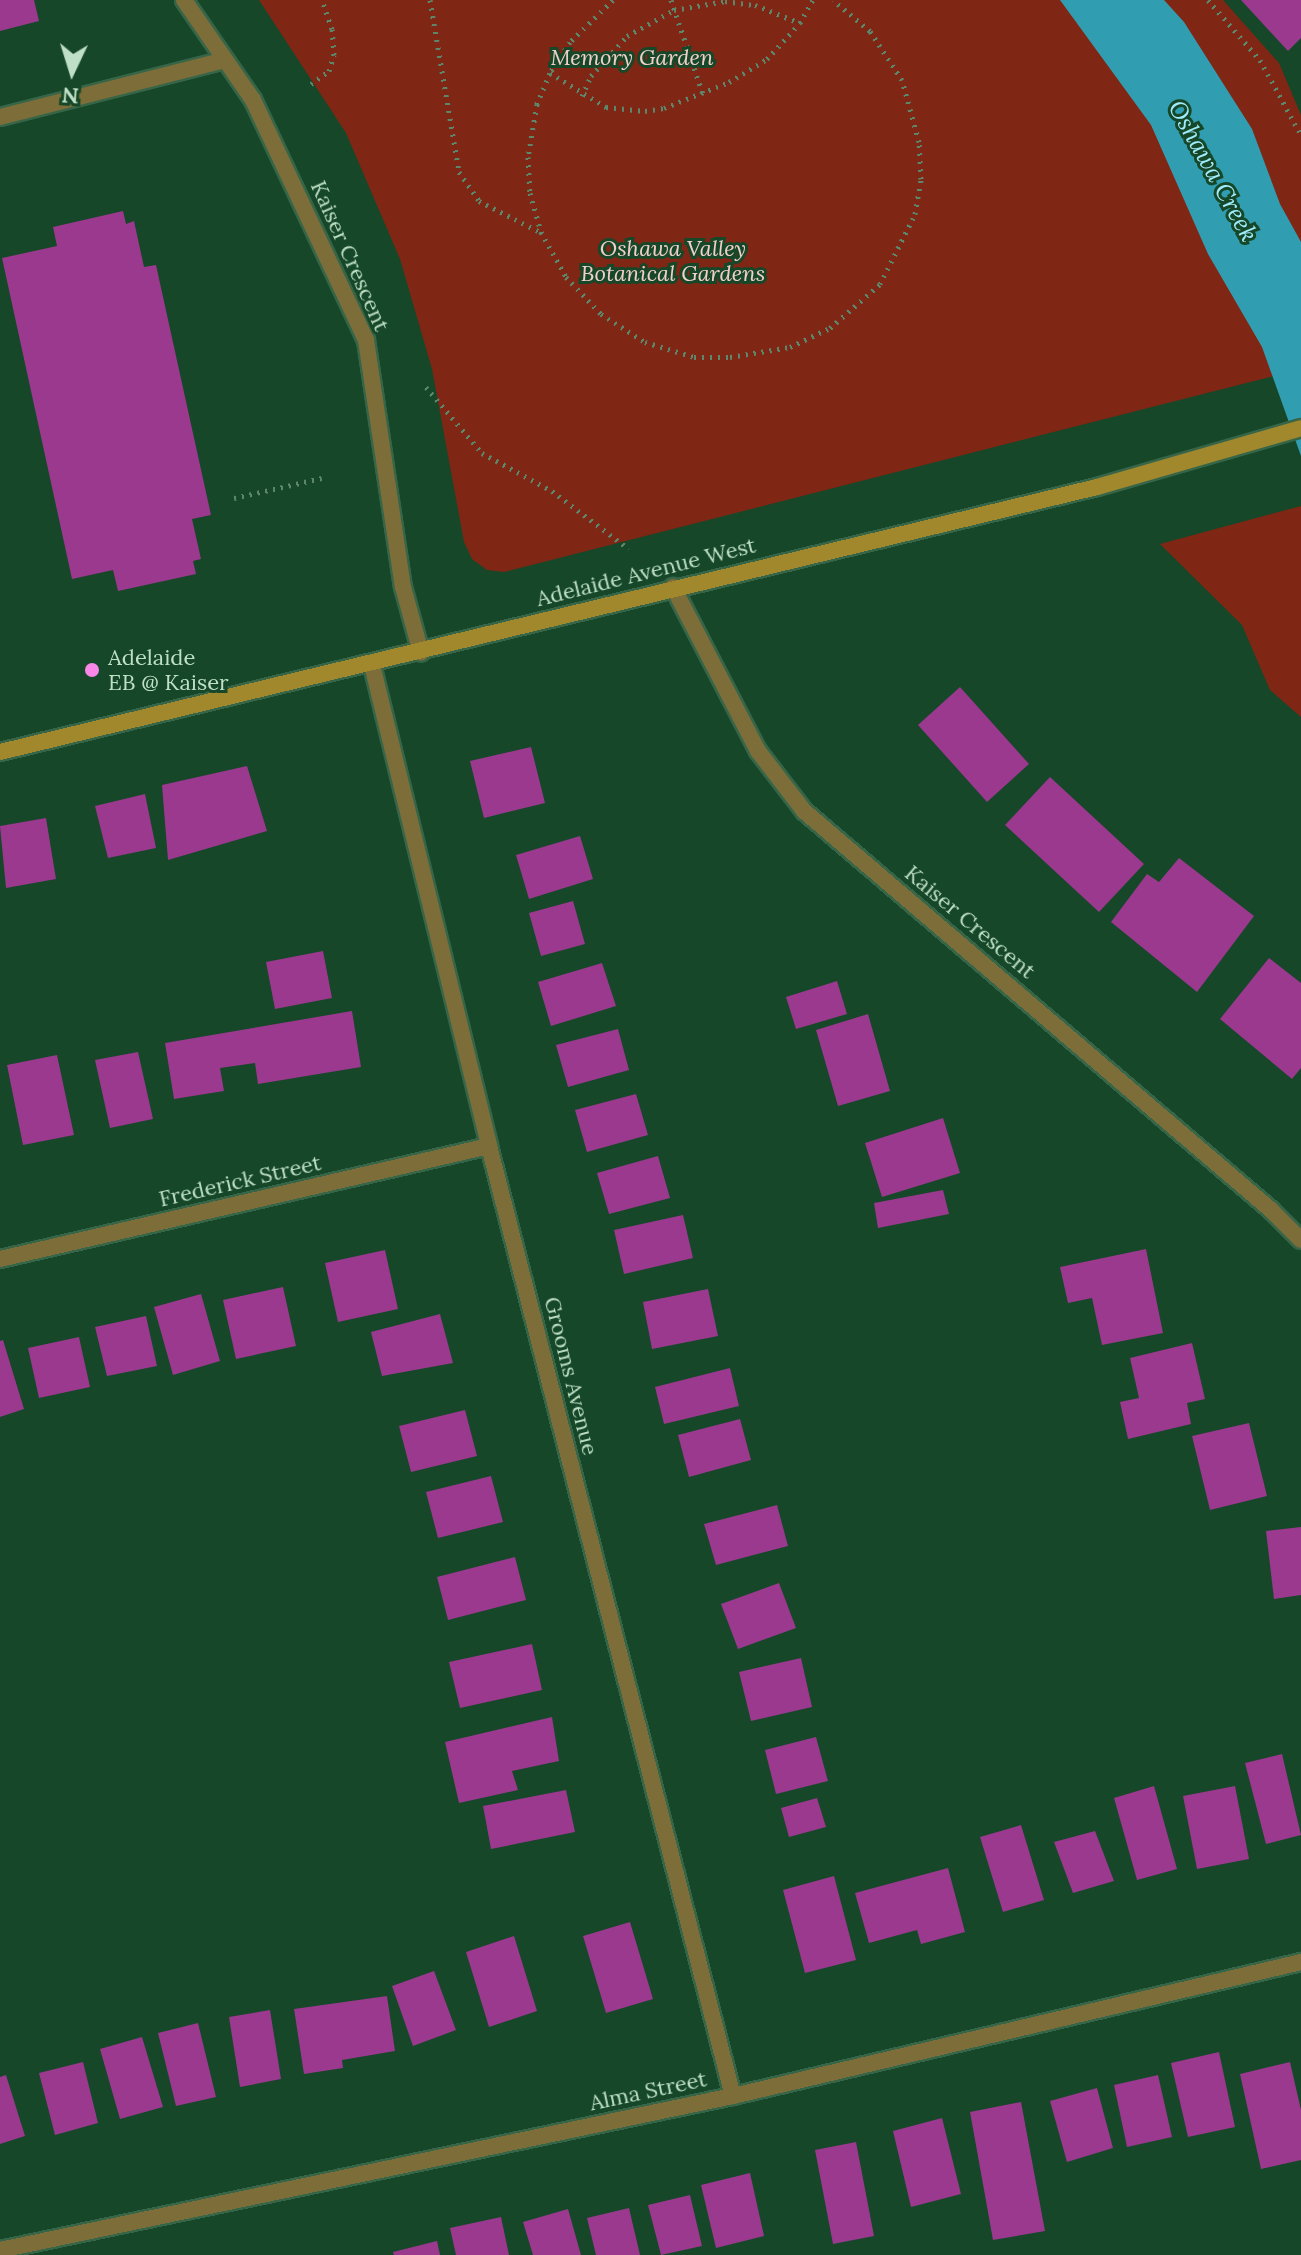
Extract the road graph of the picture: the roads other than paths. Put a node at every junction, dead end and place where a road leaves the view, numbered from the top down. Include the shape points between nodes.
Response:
1 (184, 0) edge
2 (225, 60) junction
3 (0, 117) edge
4 (1301, 428) edge
5 (673, 587) junction
6 (421, 653) junction
7 (372, 665) junction
8 (0, 752) edge
9 (489, 1146) junction
10 (1301, 1240) edge
11 (0, 1259) edge
12 (1301, 1962) edge
13 (733, 2096) junction
14 (0, 2250) edge

1 - 2 street, Kaiser Crescent
2 - 3 street
2 - 6 street, Kaiser Crescent via 253,100 366,340 403,587
4 - 5 main road, Adelaide Avenue West via 1097,487
5 - 6 main road, Adelaide Avenue West
5 - 10 street, Kaiser Crescent via 758,751 804,811
6 - 7 main road, Adelaide Avenue West
7 - 8 main road, Adelaide Avenue West
7 - 9 street, Grooms Avenue
9 - 11 street, Frederick Street
9 - 13 street, Grooms Avenue
12 - 13 street, Alma Street
13 - 14 street, Alma Street

